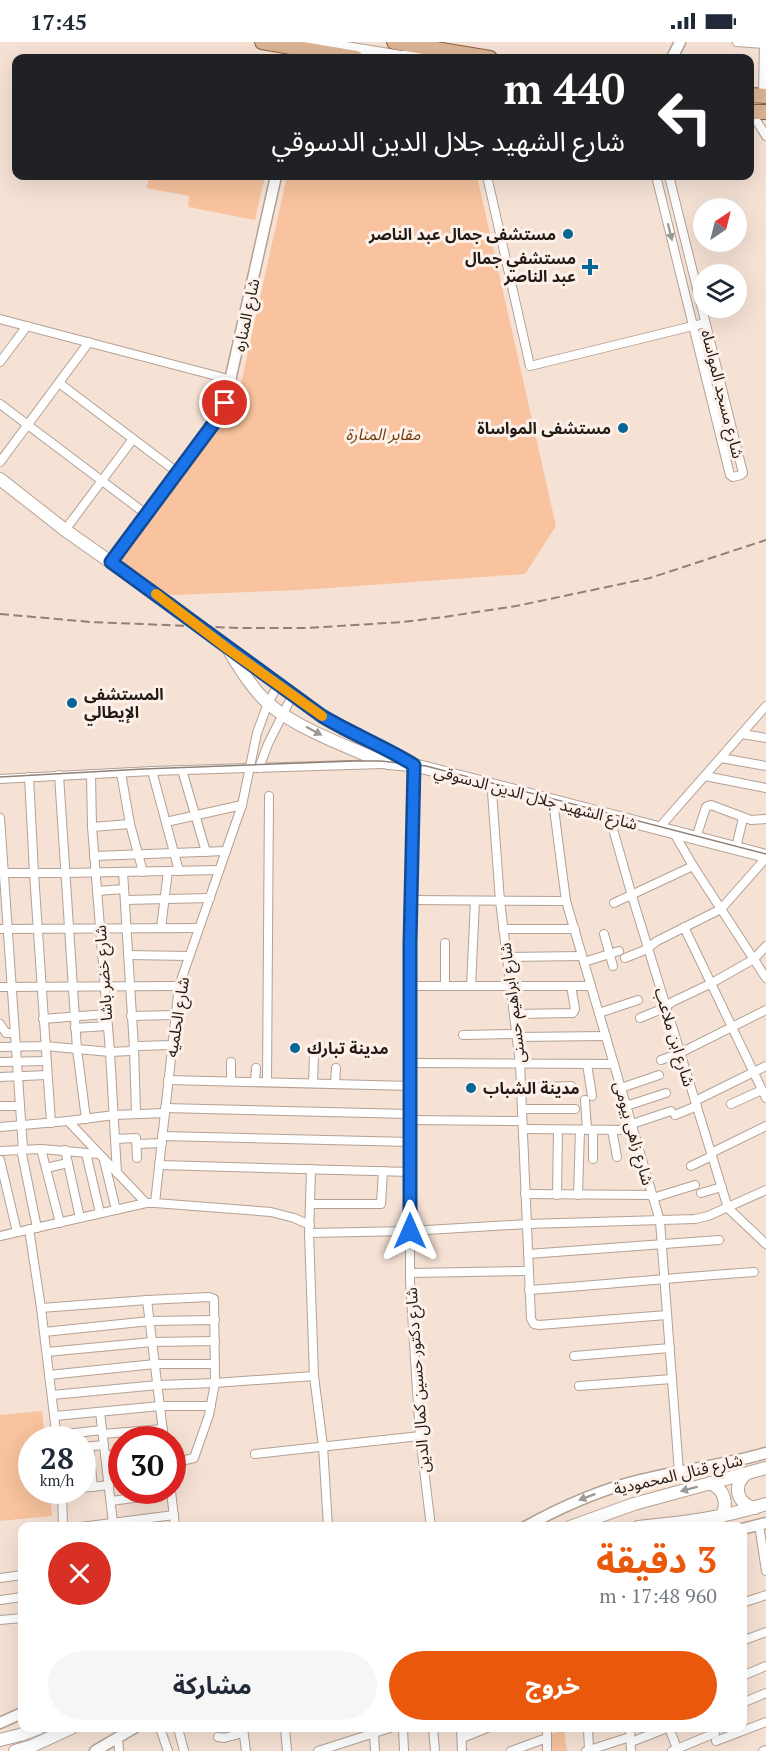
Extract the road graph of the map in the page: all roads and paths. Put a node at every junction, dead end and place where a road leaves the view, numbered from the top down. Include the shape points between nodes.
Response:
1 (265, 42) edge
2 (394, 42) edge
3 (737, 42) edge
4 (764, 43) edge
5 (421, 48) edge
6 (305, 50) edge
7 (330, 54) edge
8 (363, 54) edge
9 (462, 54) edge
10 (760, 96) edge
11 (754, 117) edge
12 (766, 136) edge
13 (275, 180) edge
14 (488, 180) edge
15 (657, 180) edge
16 (670, 180) edge
17 (0, 319) edge
18 (705, 323) junction
19 (27, 326) junction
20 (693, 326) junction
21 (89, 342) junction
22 (0, 362) edge
23 (232, 380) junction
24 (59, 383) junction
25 (0, 404) edge
26 (28, 425) junction
27 (133, 439) junction
28 (0, 462) edge
29 (177, 472) junction
30 (0, 479) edge
31 (102, 481) junction
32 (146, 514) junction
33 (64, 530) junction
34 (111, 562) junction
35 (228, 649) junction
36 (278, 685) junction
37 (292, 696) junction
38 (268, 703) junction
39 (766, 708) edge
40 (282, 714) junction
41 (742, 734) junction
42 (766, 738) edge
43 (721, 758) junction
44 (388, 763) junction
45 (414, 765) junction
46 (766, 766) edge
47 (254, 768) junction
48 (182, 770) junction
49 (152, 771) junction
50 (121, 772) junction
51 (91, 774) junction
52 (59, 775) junction
53 (705, 776) junction
54 (30, 777) junction
55 (0, 779) edge
56 (494, 785) junction
57 (766, 788) edge
58 (269, 796) dead end
59 (553, 801) junction
60 (242, 805) junction
61 (195, 815) junction
62 (609, 816) junction
63 (0, 818) edge
64 (743, 818) junction
65 (766, 819) edge
66 (166, 822) junction
67 (130, 824) junction
68 (92, 827) junction
69 (658, 829) junction
70 (674, 833) junction
71 (696, 838) junction
72 (735, 848) junction
73 (207, 852) junction
74 (226, 852) junction
75 (174, 854) junction
76 (139, 855) junction
77 (94, 856) junction
78 (766, 857) edge
79 (693, 866) junction
80 (219, 870) junction
81 (179, 871) junction
82 (123, 872) junction
83 (143, 872) junction
84 (168, 872) junction
85 (2, 873) edge
86 (34, 873) junction
87 (66, 873) junction
88 (96, 873) junction
89 (124, 889) junction
90 (97, 891) junction
91 (632, 896) junction
92 (210, 898) junction
93 (3, 899) edge
94 (164, 899) junction
95 (125, 900) junction
96 (410, 900) junction
97 (474, 900) junction
98 (500, 901) junction
99 (567, 901) junction
100 (614, 903) dead end
101 (721, 909) junction
102 (684, 927) junction
103 (38, 928) junction
104 (100, 928) junction
105 (126, 928) junction
106 (160, 928) junction
107 (199, 928) junction
108 (4, 929) edge
109 (69, 929) junction
110 (503, 929) junction
111 (574, 929) junction
112 (604, 934) dead end
113 (445, 944) dead end
114 (766, 946) edge
115 (648, 948) junction
116 (615, 952) junction
117 (128, 955) junction
118 (189, 956) junction
119 (507, 957) junction
120 (625, 958) dead end
121 (583, 959) junction
122 (754, 959) junction
123 (5, 960) edge
124 (613, 966) dead end
125 (766, 978) edge
126 (710, 984) junction
127 (73, 986) junction
128 (104, 986) junction
129 (129, 986) junction
130 (178, 986) junction
131 (409, 986) junction
132 (445, 986) junction
133 (471, 986) junction
134 (510, 986) junction
135 (570, 986) junction
136 (591, 986) junction
137 (0, 987) edge
138 (12, 987) junction
139 (42, 987) junction
140 (638, 1000) dead end
141 (666, 1006) junction
142 (766, 1010) edge
143 (599, 1013) junction
144 (106, 1014) junction
145 (514, 1014) junction
146 (175, 1015) junction
147 (75, 1016) junction
148 (131, 1016) junction
149 (640, 1018) dead end
150 (44, 1019) junction
151 (0, 1024) edge
152 (107, 1026) junction
153 (731, 1027) junction
154 (75, 1028) junction
155 (14, 1034) junction
156 (463, 1035) dead end
157 (517, 1036) junction
158 (606, 1036) junction
159 (172, 1045) junction
160 (0, 1047) edge
161 (15, 1047) junction
162 (45, 1047) junction
163 (134, 1048) junction
164 (77, 1050) junction
165 (110, 1052) junction
166 (680, 1053) junction
167 (314, 1056) dead end
168 (661, 1060) dead end
169 (46, 1061) junction
170 (0, 1062) edge
171 (16, 1062) junction
172 (231, 1062) dead end
173 (411, 1063) junction
174 (520, 1064) junction
175 (587, 1064) junction
176 (614, 1064) junction
177 (766, 1066) edge
178 (256, 1068) dead end
179 (336, 1068) dead end
180 (753, 1072) junction
181 (47, 1075) junction
182 (659, 1075) dead end
183 (0, 1077) edge
184 (18, 1077) junction
185 (168, 1080) junction
186 (231, 1081) junction
187 (255, 1082) junction
188 (267, 1082) junction
189 (313, 1083) junction
190 (335, 1084) junction
191 (411, 1086) junction
192 (572, 1086) dead end
193 (521, 1088) junction
194 (621, 1088) junction
195 (666, 1093) dead end
196 (764, 1094) edge
197 (696, 1104) junction
198 (731, 1104) dead end
199 (0, 1106) edge
200 (20, 1106) junction
201 (626, 1106) junction
202 (522, 1109) junction
203 (575, 1109) dead end
204 (165, 1111) junction
205 (136, 1113) junction
206 (114, 1115) junction
207 (410, 1117) junction
208 (86, 1119) junction
209 (68, 1121) junction
210 (51, 1123) junction
211 (22, 1125) junction
212 (523, 1125) junction
213 (766, 1126) edge
214 (0, 1127) edge
215 (632, 1127) junction
216 (558, 1130) junction
217 (587, 1130) junction
218 (612, 1130) junction
219 (115, 1139) junction
220 (162, 1139) junction
221 (410, 1142) junction
222 (137, 1144) junction
223 (22, 1149) junction
224 (41, 1149) junction
225 (65, 1150) junction
226 (0, 1151) edge
227 (86, 1152) junction
228 (712, 1155) junction
229 (101, 1157) junction
230 (617, 1157) dead end
231 (137, 1158) dead end
232 (593, 1159) dead end
233 (0, 1160) edge
234 (68, 1163) junction
235 (159, 1165) junction
236 (691, 1166) dead end
237 (46, 1168) junction
238 (311, 1169) junction
239 (383, 1171) junction
240 (410, 1172) junction
241 (117, 1173) junction
242 (695, 1185) dead end
243 (722, 1187) junction
244 (766, 1190) edge
245 (701, 1193) dead end
246 (525, 1194) junction
247 (557, 1195) junction
248 (578, 1195) junction
249 (653, 1197) junction
250 (146, 1203) junction
251 (155, 1203) junction
252 (309, 1203) junction
253 (728, 1208) junction
254 (116, 1210) junction
255 (100, 1214) junction
256 (80, 1218) junction
257 (660, 1221) junction
258 (60, 1223) junction
259 (527, 1224) junction
260 (33, 1229) junction
261 (309, 1229) junction
262 (410, 1231) junction
263 (17, 1232) junction
264 (0, 1236) edge
265 (719, 1240) dead end
266 (766, 1244) edge
267 (662, 1245) junction
268 (528, 1254) junction
269 (529, 1271) junction
270 (754, 1272) dead end
271 (410, 1273) junction
272 (664, 1278) junction
273 (530, 1290) junction
274 (147, 1300) junction
275 (41, 1308) junction
276 (667, 1315) junction
277 (215, 1320) junction
278 (150, 1321) junction
279 (44, 1332) junction
280 (215, 1341) junction
281 (152, 1342) junction
282 (670, 1348) junction
283 (47, 1352) junction
284 (574, 1356) dead end
285 (155, 1364) junction
286 (215, 1364) junction
287 (49, 1375) junction
288 (314, 1376) junction
289 (672, 1379) junction
290 (215, 1383) junction
291 (158, 1385) junction
292 (579, 1386) dead end
293 (52, 1395) junction
294 (160, 1406) junction
295 (211, 1406) junction
296 (100, 1412) junction
297 (54, 1416) junction
298 (55, 1426) edge
299 (163, 1426) edge
300 (102, 1432) junction
301 (108, 1432) edge
302 (96, 1433) edge
303 (420, 1436) junction
304 (104, 1445) junction
305 (96, 1446) edge
306 (323, 1446) junction
307 (766, 1453) edge
308 (255, 1454) dead end
309 (105, 1456) junction
310 (108, 1456) edge
311 (186, 1460) edge
312 (766, 1468) edge
313 (679, 1472) junction
314 (746, 1474) junction
315 (108, 1481) joint
316 (710, 1483) junction
317 (96, 1486) edge
318 (63, 1504) edge
319 (111, 1504) edge
320 (173, 1504) edge
321 (760, 1506) edge
322 (174, 1515) junction
323 (722, 1516) junction
324 (63, 1522) edge
325 (113, 1522) edge
326 (121, 1522) edge
327 (175, 1522) edge
328 (328, 1522) edge
329 (430, 1522) edge
330 (534, 1522) edge
331 (584, 1522) edge
332 (687, 1522) edge
333 (762, 1524) edge
334 (747, 1528) edge
335 (766, 1571) edge
336 (18, 1576) edge
337 (0, 1578) edge
338 (766, 1595) edge
339 (18, 1598) edge
340 (0, 1600) edge
341 (747, 1601) edge
342 (18, 1618) edge
343 (0, 1620) edge
344 (766, 1632) edge
345 (747, 1639) edge
346 (766, 1666) edge
347 (747, 1674) edge
348 (766, 1693) edge
349 (747, 1701) edge
350 (18, 1715) edge
351 (766, 1722) edge
352 (0, 1723) edge
353 (747, 1727) edge
354 (28, 1732) edge
355 (62, 1732) edge
356 (127, 1732) edge
357 (161, 1732) edge
358 (179, 1732) edge
359 (240, 1732) edge
360 (243, 1732) edge
361 (285, 1732) edge
362 (377, 1732) edge
363 (403, 1732) edge
364 (433, 1732) edge
365 (461, 1732) edge
366 (477, 1732) edge
367 (547, 1732) edge
368 (588, 1732) edge
369 (656, 1732) edge
370 (669, 1732) edge
371 (374, 1733) junction
372 (716, 1734) edge
373 (118, 1737) junction
374 (218, 1737) dead end
375 (462, 1738) junction
376 (547, 1738) junction
377 (0, 1740) edge
378 (631, 1740) edge
379 (588, 1750) edge
380 (676, 1750) edge
381 (15, 1751) edge
382 (95, 1751) edge
383 (119, 1751) edge
384 (168, 1751) edge
385 (184, 1751) edge
386 (246, 1751) edge
387 (287, 1751) edge
388 (318, 1751) edge
389 (375, 1751) edge
390 (404, 1751) edge
391 (435, 1751) edge
392 (462, 1751) edge
393 (511, 1751) edge
394 (547, 1751) edge
395 (716, 1751) edge

1 - 6 main road
2 - 5 main road
3 - 4 street
4 - 10 street
5 - 9 main road
6 - 7 main road
6 - 8 main road
11 - 12 street
13 - 23 street, شارع المناره
14 - 20 street via 530,366
15 -> 20 street, شارع مسجد المواساه
16 - 18 street, شارع مسجد المواساه
17 - 19 street
18 - 20 street
18 - 20 street, شارع مسجد المواساه via 741,476 730,475
19 - 21 street
19 - 22 street
21 - 23 street
21 - 24 street
23 - 29 street, شارع المناره via 218,417
24 - 26 street
24 - 27 street
25 - 26 street
26 - 28 street
26 - 31 street
27 - 29 street
27 - 31 street
29 - 32 street, شارع المناره
30 - 33 main road, شارع الشهيد جلال الدين الدسوقي
31 - 32 street
31 - 33 street
32 - 34 street, شارع المناره
33 - 34 main road, شارع الشهيد جلال الدين الدسوقي
34 - 35 main road, شارع الشهيد جلال الدين الدسوقي, bridge
35 - 36 main road, شارع الشهيد جلال الدين الدسوقي
35 - 38 main road, شارع الشهيد جلال الدين الدسوقي
36 - 37 main road, شارع الشهيد جلال الدين الدسوقي
36 - 38 street
37 - 40 street
37 - 45 main road, شارع الشهيد جلال الدين الدسوقي via 344,729
38 - 40 main road, شارع الشهيد جلال الدين الدسوقي
38 - 47 street via 258,733
39 - 41 street
40 -> 44 main road, شارع الشهيد جلال الدين الدسوقي
40 - 47 street
41 - 42 street
41 - 43 street
43 - 46 street
43 - 53 street
44 - 45 main road, شارع الشهيد جلال الدين الدسوقي
44 - 47 street
45 - 56 main road, شارع الشهيد جلال الدين الدسوقي
45 - 96 street, شارع دكتور حسين كمال الدين
47 - 48 street
47 - 60 street, شارع الحلميه
48 - 49 street
48 - 61 street
49 - 50 street
49 - 66 street
50 - 51 street
50 - 67 street
51 - 52 street
51 - 68 street, شارع خضر باشا
52 - 54 street
52 - 87 street
53 - 57 street
53 - 69 street
54 - 55 street
54 - 86 street
56 - 59 main road, شارع الشهيد جلال الدين الدسوقي
56 - 98 street, شارع ابراهيم حسنى
58 - 188 street
59 - 62 main road, شارع الشهيد جلال الدين الدسوقي
59 - 99 street, شارع زاهى بيومى
60 - 61 street
60 - 74 street, شارع الحلميه
61 - 66 street
61 - 73 street
62 - 69 main road, شارع الشهيد جلال الدين الدسوقي
62 - 91 street, شارع ابن ملاعب
63 - 85 street
64 - 65 street
64 - 71 street via 711,805 706,807
64 - 72 street
66 - 75 street
67 - 68 street
67 - 76 street
68 - 77 street, شارع خضر باشا
69 - 70 main road, شارع الشهيد جلال الدين الدسوقي
70 - 71 main road, شارع الشهيد جلال الدين الدسوقي
70 - 79 street
71 - 72 main road, شارع الشهيد جلال الدين الدسوقي
72 - 78 main road, شارع الشهيد جلال الدين الدسوقي
73 - 74 street
73 - 75 street
74 - 80 street, شارع الحلميه
75 - 76 street
75 - 81 street
76 - 77 street
76 - 83 street
77 - 88 street, شارع خضر باشا
78 - 101 street
79 - 91 street
79 - 101 street
80 - 81 street
80 - 92 street, شارع الحلميه
81 - 84 street
82 - 83 street
82 - 88 street
82 - 89 street
83 - 84 street
84 - 94 street
85 - 86 street
85 - 93 street
86 - 87 street
86 - 103 street
87 - 88 street
87 - 109 street
88 - 90 street, شارع خضر باشا
89 - 90 street
89 - 95 street
90 - 104 street, شارع خضر باشا
91 - 100 street
91 - 115 street, شارع ابن ملاعب
92 - 94 street
92 - 107 street, شارع الحلميه
93 - 108 street
94 - 95 street
94 - 106 street
95 - 105 street
96 - 97 street
96 - 131 street, شارع دكتور حسين كمال الدين
97 - 98 street
97 - 133 street
98 - 99 street
98 - 110 street, شارع ابراهيم حسنى
99 - 111 street, شارع زاهى بيومى
101 - 102 street
101 - 122 street
102 - 115 street
102 - 126 street
103 - 108 street
103 - 109 street
103 - 139 street
104 - 105 street
104 - 109 street
104 - 128 street, شارع خضر باشا
105 - 106 street
105 - 117 street
106 - 107 street
107 - 118 street, شارع الحلميه
108 - 123 street
109 - 127 street
110 - 111 street
110 - 119 street, شارع ابراهيم حسنى
111 - 121 street, شارع زاهى بيومى
112 - 116 street
113 - 132 street
114 - 122 street
115 - 120 street
115 - 141 street, شارع ابن ملاعب
116 - 121 street
116 - 124 street
117 - 118 street
117 - 129 street
118 - 130 street, شارع الحلميه
119 - 121 street
119 - 134 street, شارع ابراهيم حسنى
121 - 136 street, شارع زاهى بيومى
122 - 125 street
122 - 126 street
123 - 138 street
126 - 141 street
126 - 153 street
127 - 128 street
127 - 139 street
127 - 147 street
128 - 129 street
128 - 144 street, شارع خضر باشا
129 - 130 street
129 - 148 street
130 - 146 street, شارع الحلميه
131 - 132 street
131 - 173 street, شارع دكتور حسين كمال الدين
132 - 133 street
133 - 134 street
134 - 135 street
134 - 145 street, شارع ابراهيم حسنى
135 - 136 street
135 - 145 street via 573,1013
136 - 143 street, شارع زاهى بيومى
137 - 138 street
138 - 139 street
138 - 155 street
139 - 150 street
140 - 143 street
141 - 149 street
141 - 166 street, شارع ابن ملاعب
142 - 153 street
143 - 158 street, شارع زاهى بيومى
144 - 147 street
144 - 152 street, شارع خضر باشا
145 - 157 street, شارع ابراهيم حسنى
146 - 148 street
146 - 159 street, شارع الحلميه
147 - 150 street
147 - 154 street
148 - 163 street
150 - 162 street
151 - 155 street via 6,1033
152 - 154 street
152 - 165 street, شارع خضر باشا
153 - 166 street
153 - 180 street
154 - 164 street
155 - 161 street
156 - 157 street
157 - 158 street
157 - 174 street, شارع ابراهيم حسنى
158 - 176 street, شارع زاهى بيومى
159 - 163 street
159 - 185 street, شارع الحلميه
160 - 161 street
161 - 162 street
161 - 171 street
162 - 164 street
162 - 169 street
163 - 165 street
163 - 205 street
164 - 165 street
164 - 208 street
165 - 206 street, شارع خضر باشا
166 - 168 street
166 - 197 street, شارع ابن ملاعب
167 - 189 street
169 - 171 street
169 - 181 street
170 - 171 street
171 - 184 street
172 - 186 street
173 - 174 street
173 - 191 street, شارع دكتور حسين كمال الدين
174 - 175 street
174 - 193 street, شارع ابراهيم حسنى
175 - 176 street
175 - 217 street
176 - 194 street, شارع زاهى بيومى
177 - 180 street
178 - 187 street
179 - 190 street
180 - 196 street
180 - 197 street
181 - 184 street
181 - 210 street
182 - 194 street
183 - 184 street
184 - 200 street
185 - 186 street
185 - 204 street, شارع الحلميه
186 - 187 street
187 - 188 street
188 - 189 street
189 - 190 street
190 - 191 street
191 - 207 street, شارع دكتور حسين كمال الدين
192 - 193 street
193 - 202 street, شارع ابراهيم حسنى
194 - 201 street, شارع زاهى بيومى
195 - 201 street
196 - 198 street
197 - 215 street
197 - 228 street, شارع ابن ملاعب
199 - 200 street
200 - 211 street
201 - 215 street, شارع زاهى بيومى
202 - 203 street
202 - 212 street, شارع ابراهيم حسنى
204 - 205 street
204 - 207 street
204 - 220 street, شارع الحلميه
205 - 206 street
206 - 208 street
206 - 219 street, شارع خضر باشا
207 - 212 street
207 - 221 street, شارع دكتور حسين كمال الدين
208 - 209 street
209 - 210 street
209 - 229 street
210 - 211 street
211 - 214 street
211 - 223 street
212 - 216 street
212 - 246 street, شارع ابراهيم حسنى
213 - 228 street
215 - 218 street
215 - 249 street, شارع زاهى بيومى
216 - 217 street
216 - 247 street
217 - 218 street
217 - 232 street
217 - 248 street
218 - 230 street
219 - 222 street via 135,1138
219 - 241 street, شارع خضر باشا
220 - 221 street
220 - 222 street
220 - 235 street, شارع الحلميه
221 - 240 street, شارع دكتور حسين كمال الدين
222 - 231 street
223 - 224 street
223 - 226 street
223 - 260 street
224 - 225 street
224 - 237 street
225 - 227 street
225 - 234 street
227 - 229 street
227 - 255 street
228 - 236 street
228 - 243 street, شارع ابن ملاعب
229 - 241 street
229 - 254 street
233 - 263 street
234 - 237 street
234 - 256 street
235 - 238 street
235 - 251 street, شارع الحلميه
237 - 258 street
238 - 239 street
238 - 252 street
239 - 240 street
239 - 252 street via 381,1204
240 - 262 street, شارع دكتور حسين كمال الدين
241 - 250 street
242 - 249 street
243 - 245 street
243 - 253 street, شارع ابن ملاعب
244 - 253 street
246 - 247 street
246 - 259 street, شارع ابراهيم حسنى
247 - 248 street
248 - 249 street
249 - 257 street, شارع زاهى بيومى
250 - 251 street
250 - 254 street
251 - 261 street via 271,1212 294,1218
252 - 261 street
253 - 257 street via 695,1219
253 - 266 street
254 - 255 street
255 - 256 street
256 - 258 street
257 - 259 street
257 - 267 street, شارع زاهى بيومى
258 - 260 street
259 - 262 street
259 - 268 street, شارع ابراهيم حسنى
260 - 263 street
260 - 275 street
261 - 262 street
261 - 288 street
262 - 271 street, شارع دكتور حسين كمال الدين
263 - 264 street
265 - 267 street
267 - 268 street
267 - 272 street, شارع زاهى بيومى
268 - 269 street, شارع ابراهيم حسنى
269 - 271 street
269 - 273 street, شارع ابراهيم حسنى
270 - 272 street
271 - 303 street, شارع دكتور حسين كمال الدين
272 - 273 street
272 - 276 street, شارع زاهى بيومى
273 - 276 street, شارع ابراهيم حسنى via 531,1319 539,1325
274 - 275 street
274 - 277 street via 211,1298 215,1302
274 - 278 street
275 - 279 street
276 - 282 street, شارع زاهى بيومى
277 - 278 street
277 - 280 street
278 - 279 street
278 - 281 street
279 - 283 street
280 - 281 street
280 - 286 street
281 - 283 street
281 - 285 street
282 - 284 street
282 - 289 street, شارع زاهى بيومى
283 - 287 street
285 - 286 street
285 - 287 street
285 - 291 street
286 - 290 street
287 - 293 street
288 - 290 street
288 - 306 street
289 - 292 street
289 - 313 street, شارع زاهى بيومى
290 - 291 street
290 - 295 street
291 - 293 street
291 - 294 street
293 - 297 street
294 - 295 street
294 - 296 street
294 - 299 street
295 - 311 street via 194,1458
296 - 297 street
296 - 300 street
297 - 298 street
300 - 301 street
300 - 302 street
300 - 304 street
303 - 306 street
303 - 329 street, شارع دكتور حسين كمال الدين
304 - 305 street
304 - 309 street
306 - 308 street
306 - 328 street
307 - 313 street, شارع قنال المحمودية
309 - 310 street
309 - 315 street
312 - 314 main road
313 -> 330 street, شارع قنال المحمودية via 596,1494
314 - 316 main road
314 - 321 main road via 739,1483 738,1494 744,1504
315 - 317 street
316 - 323 main road via 724,1497
316 -> 331 main road
318 - 324 street
319 - 325 street
320 - 322 street
321 - 323 main road
322 - 326 street
322 - 327 street
323 - 332 main road
333 - 334 street
333 - 335 street
336 - 337 street
338 - 341 street
339 - 340 street
342 - 343 street
344 - 345 street
346 - 347 street
348 - 349 street
350 - 352 street
351 - 353 street
354 - 377 main road
355 - 381 main road
356 - 373 street
357 - 384 street
358 - 385 street
359 - 374 street
360 - 386 street
361 - 387 street
362 - 371 street
363 - 390 street
364 - 391 street
365 - 375 street
366 - 375 street
367 - 376 street
368 - 379 street
369 - 378 street
370 - 380 street
371 - 388 street
371 - 389 street
372 - 380 street
372 - 395 street
373 - 382 street
373 - 383 street
375 - 392 street
376 - 393 street
376 - 394 street
378 - 379 street

